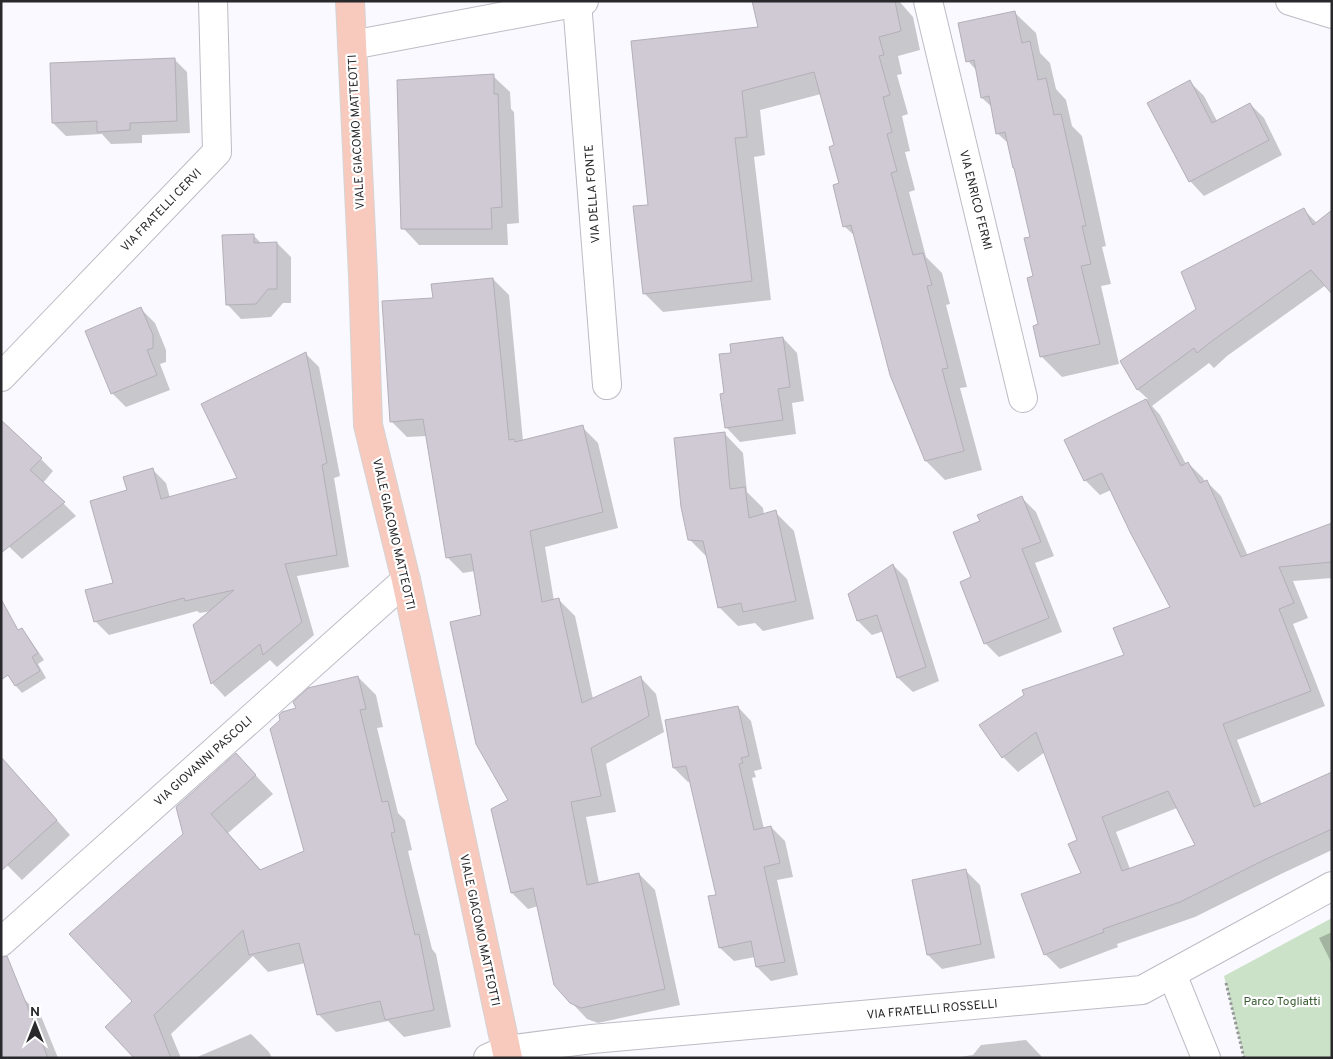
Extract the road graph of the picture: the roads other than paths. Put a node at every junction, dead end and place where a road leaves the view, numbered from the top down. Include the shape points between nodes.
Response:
1 (213, 1) edge
2 (350, 1) edge
3 (928, 1) edge
4 (1290, 1) edge
5 (580, 2) edge
6 (1332, 14) edge
7 (352, 44) junction
8 (1, 378) edge
9 (607, 385) dead end
10 (1023, 398) dead end
11 (406, 580) junction
12 (1332, 886) edge
13 (1, 942) edge
14 (1172, 974) junction
15 (501, 1055) edge
16 (1206, 1058) edge

1 - 8 street, VIA FRATELLI CERVI via 217,152
2 - 7 main road, VIALE GIACOMO MATTEOTTI
3 - 10 street, VIA ENRICO FERMI
4 - 6 street
5 - 7 street, VIA DELLA FONTE
5 - 9 street, VIA DELLA FONTE
7 - 11 main road, VIALE GIACOMO MATTEOTTI via 368,425
11 - 13 street, VIA GIOVANNI PASCOLI
11 - 15 main road, VIALE GIACOMO MATTEOTTI
12 - 14 street, VIA FRATELLI ROSSELLI
14 - 15 street, VIA FRATELLI ROSSELLI via 1142,990 592,1039
14 - 16 street

